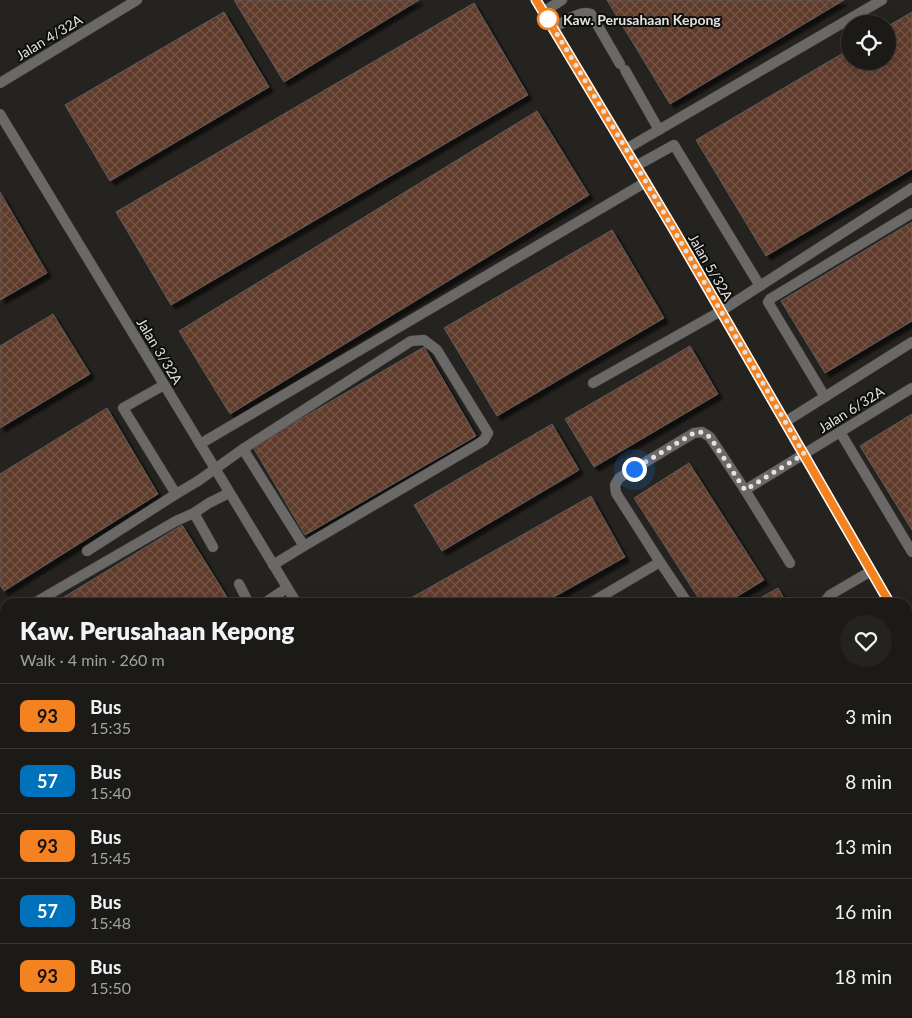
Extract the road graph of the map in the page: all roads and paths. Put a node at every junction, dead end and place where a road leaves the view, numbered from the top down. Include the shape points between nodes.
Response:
1 (137, 0) edge
2 (536, 0) edge
3 (562, 0) edge
4 (882, 0) edge
5 (543, 12) junction
6 (553, 28) junction
7 (0, 83) edge
8 (0, 114) edge
9 (659, 130) junction
10 (626, 149) junction
11 (636, 166) junction
12 (646, 182) junction
13 (912, 188) edge
14 (912, 213) edge
15 (760, 286) junction
16 (721, 311) junction
17 (912, 342) edge
18 (592, 383) dead end
19 (164, 385) junction
20 (912, 388) edge
21 (825, 397) junction
22 (785, 422) junction
23 (840, 432) junction
24 (200, 444) junction
25 (243, 449) junction
26 (804, 454) junction
27 (215, 469) junction
28 (745, 490) junction
29 (230, 493) junction
30 (176, 494) junction
31 (194, 513) junction
32 (304, 546) junction
33 (213, 547) dead end
34 (87, 550) dead end
35 (912, 552) edge
36 (660, 562) junction
37 (790, 563) dead end
38 (273, 565) junction
39 (870, 570) junction
40 (239, 584) dead end
41 (287, 588) junction
42 (43, 598) edge
43 (246, 598) edge
44 (272, 598) edge
45 (293, 598) edge
46 (599, 598) edge
47 (684, 598) edge
48 (828, 598) edge
49 (887, 598) edge

1 - 7 street, Jalan 4/32A
2 - 5 street, Jalan 5/32A
3 - 5 street
4 - 9 street
5 - 6 street, Jalan 5/32A
6 - 9 street via 580,13 591,14
6 - 10 street, Jalan 5/32A
8 - 19 street, Jalan 3/32A
9 - 10 street
10 - 11 street, Jalan 5/32A
11 - 12 street, Jalan 5/32A
11 - 15 street via 674,145
12 - 16 street, Jalan 5/32A
12 - 24 street
13 - 15 street
14 - 21 street via 768,302
15 - 16 street
16 - 18 street
16 - 22 street, Jalan 5/32A
17 - 21 street
19 - 24 street, Jalan 3/32A
19 - 30 street via 123,408
20 - 23 street, Jalan 6/32A
21 - 22 street
22 - 26 street, Jalan 5/32A
23 - 26 street, Jalan 6/32A
23 - 35 street
24 - 27 street, Jalan 3/32A
25 - 27 street
25 - 32 street
25 - 32 street via 411,341 424,340 437,350 488,433 484,440
26 - 28 street, Jalan 6/32A
26 - 39 street, Jalan 5/32A
27 - 29 street, Jalan 3/32A
27 - 30 street
28 - 36 street via 710,437 702,432 694,433 620,478 615,485 616,493
28 - 37 street
29 - 31 street
29 - 38 street, Jalan 3/32A
30 - 34 street
31 - 33 street
31 - 42 street
32 - 38 street
36 - 46 street
36 - 47 street
38 - 41 street, Jalan 3/32A
39 - 48 street
39 - 49 street, Jalan 5/32A
40 - 43 street
41 - 44 street
41 - 45 street, Jalan 3/32A

